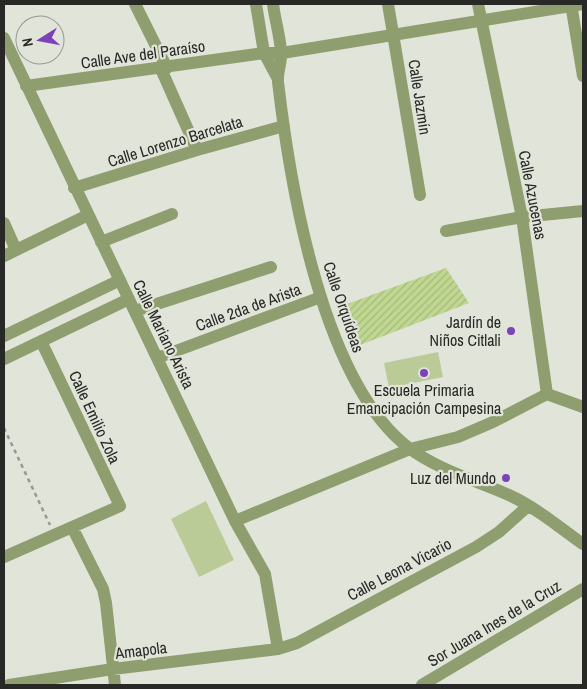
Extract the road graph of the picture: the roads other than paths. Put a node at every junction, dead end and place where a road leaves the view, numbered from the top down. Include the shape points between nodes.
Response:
1 (135, 4) edge
2 (256, 4) edge
3 (273, 4) edge
4 (388, 4) edge
5 (478, 4) edge
6 (575, 5) edge
7 (481, 20) junction
8 (393, 34) junction
9 (4, 38) edge
10 (264, 53) junction
11 (282, 53) junction
12 (164, 69) junction
13 (583, 76) edge
14 (278, 79) junction
15 (26, 86) junction
16 (284, 126) junction
17 (197, 150) junction
18 (74, 188) junction
19 (420, 195) dead end
20 (583, 211) edge
21 (172, 214) dead end
22 (88, 215) junction
23 (522, 217) junction
24 (4, 224) edge
25 (446, 231) dead end
26 (101, 242) junction
27 (16, 250) junction
28 (4, 256) edge
29 (271, 267) dead end
30 (120, 280) junction
31 (321, 296) junction
32 (130, 299) junction
33 (136, 311) junction
34 (4, 336) edge
35 (41, 342) junction
36 (157, 358) junction
37 (4, 359) edge
38 (547, 394) junction
39 (583, 407) edge
40 (410, 449) junction
41 (528, 506) junction
42 (235, 521) junction
43 (72, 527) junction
44 (583, 544) edge
45 (4, 557) edge
46 (583, 589) edge
47 (278, 649) junction
48 (113, 669) junction
49 (9, 685) edge
50 (115, 685) edge
51 (422, 685) edge

1 - 12 street
2 - 10 street, Calle Orquídeas
3 - 11 street, Calle Orquídeas
4 - 8 street, Calle Jazmín
5 - 7 street, Calle Azucenas
6 - 7 street, Calle Ave del Paraíso
6 - 13 street
7 - 8 street, Calle Ave del Paraíso
7 - 23 street, Calle Azucenas
8 - 11 street, Calle Ave del Paraíso
8 - 19 street, Calle Jazmín
9 - 15 street, Calle Mariano Arista
10 - 11 street, Calle Ave del Paraíso
10 - 12 street, Calle Ave del Paraíso
10 - 14 street, Calle Orquídeas
11 - 14 street, Calle Orquídeas
12 - 15 street, Calle Ave del Paraíso
12 - 17 street
14 - 16 street, Calle Orquídeas
15 - 18 street, Calle Mariano Arista
16 - 17 street, Calle Lorenzo Barcelata
16 - 31 street, Calle Orquídeas via 301,217
17 - 18 street, Calle Lorenzo Barcelata
18 - 22 street, Calle Mariano Arista
20 - 23 street
21 - 26 street
22 - 26 street, Calle Mariano Arista
22 - 27 street
23 - 25 street
23 - 38 street, Calle Azucenas
24 - 27 street
26 - 30 street, Calle Mariano Arista
27 - 28 street
29 - 33 street
30 - 32 street, Calle Mariano Arista
30 - 34 street
31 - 36 street, Calle 2da de Arista
31 - 40 street, Calle Orquídeas via 338,348 351,375 384,422
32 - 33 street, Calle Mariano Arista
32 - 35 street
33 - 36 street, Calle Mariano Arista
35 - 37 street
35 - 43 street, Calle Emilio Zola via 120,506
36 - 42 street, Calle Mariano Arista
38 - 39 street
38 - 40 street via 458,437
40 - 41 street, Calle Orquídeas
40 - 42 street
41 - 44 street, Calle Orquídeas
41 - 47 street, Calle Leona Vicario via 476,547
42 - 47 street, Calle Mariano Arista via 265,574
43 - 45 street
43 - 48 street via 102,589
46 - 51 street, Sor Juana Ines de la Cruz
47 - 48 street, Amapola
48 - 49 street, Amapola
48 - 50 street

